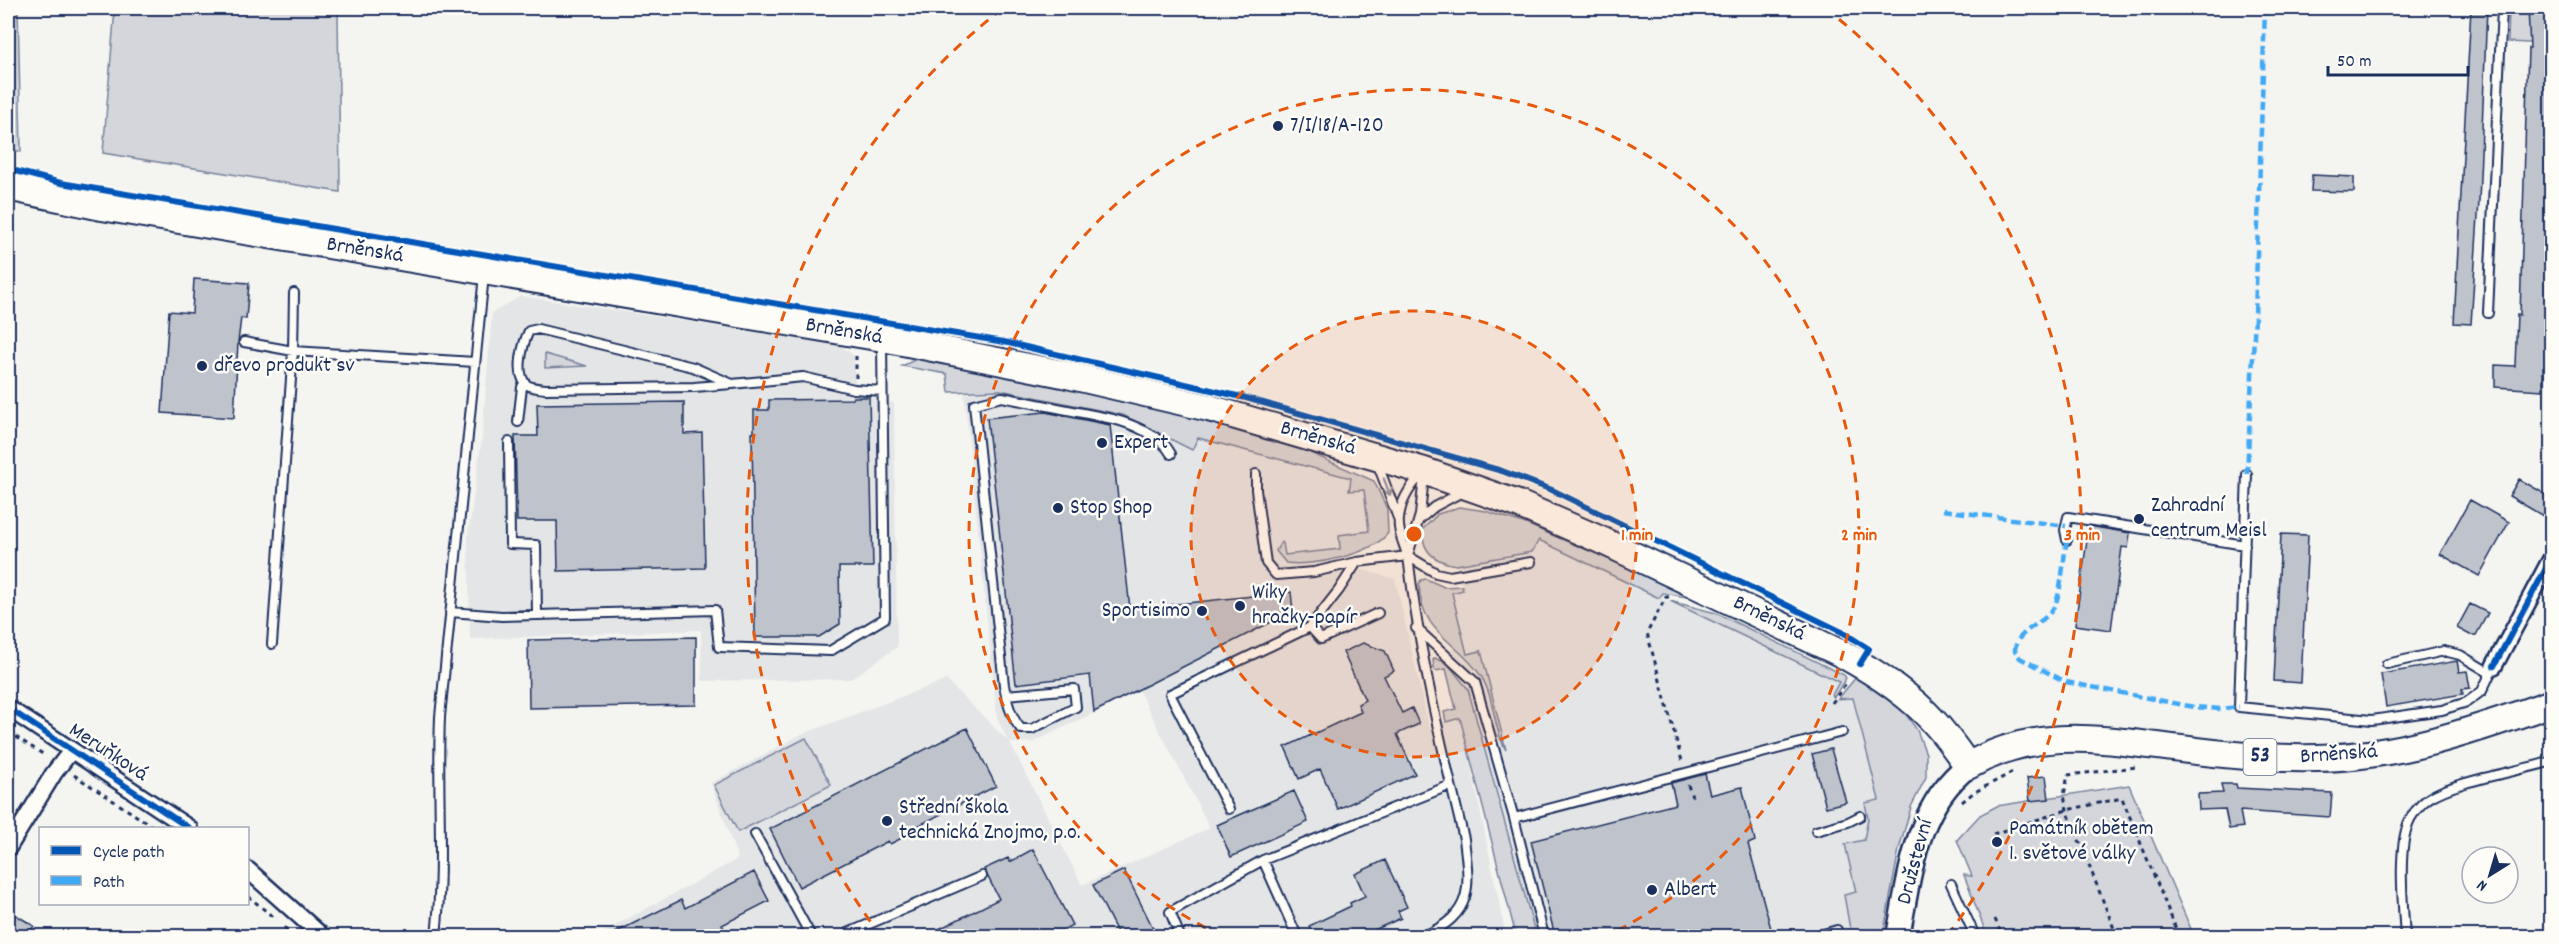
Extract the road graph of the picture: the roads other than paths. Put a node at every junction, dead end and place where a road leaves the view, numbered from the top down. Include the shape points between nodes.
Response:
1 (2502, 8) edge
2 (8, 187) edge
3 (484, 271) junction
4 (294, 293) dead end
5 (2488, 313) dead end
6 (883, 338) junction
7 (244, 342) dead end
8 (294, 351) junction
9 (475, 362) junction
10 (524, 382) junction
11 (732, 384) junction
12 (882, 391) junction
13 (518, 422) dead end
14 (509, 442) dead end
15 (1171, 454) dead end
16 (1374, 456) junction
17 (1424, 471) junction
18 (1256, 474) dead end
19 (2247, 474) dead end
20 (1471, 486) junction
21 (1399, 519) junction
22 (1418, 521) junction
23 (2067, 540) dead end
24 (2245, 545) junction
25 (1408, 556) junction
26 (2552, 557) edge
27 (1357, 562) junction
28 (1531, 562) dead end
29 (450, 612) junction
30 (1378, 613) dead end
31 (537, 615) junction
32 (1310, 627) junction
33 (1416, 628) junction
34 (272, 644) dead end
35 (2386, 664) dead end
36 (2492, 670) junction
37 (1006, 695) junction
38 (2552, 703) edge
39 (8, 708) edge
40 (1842, 732) dead end
41 (71, 751) junction
42 (2552, 761) edge
43 (1968, 766) junction
44 (1451, 785) junction
45 (1228, 809) dead end
46 (1860, 816) dead end
47 (1514, 818) junction
48 (187, 827) edge
49 (1816, 831) dead end
50 (755, 834) dead end
51 (8, 848) edge
52 (1263, 860) junction
53 (249, 871) edge
54 (982, 876) dead end
55 (1951, 884) dead end
56 (1837, 930) dead end
57 (322, 936) edge
58 (436, 936) edge
59 (810, 936) edge
60 (849, 936) edge
61 (1180, 936) edge
62 (1297, 936) edge
63 (1424, 936) edge
64 (1544, 936) edge
65 (1816, 936) edge
66 (1898, 936) edge
67 (1975, 936) edge
68 (2405, 936) edge

1 - 5 lane
2 - 3 main road, Brněnská via 102,207
3 - 6 main road, Brněnská
3 - 9 lane
4 - 8 lane
6 - 12 lane
6 - 16 main road, Brněnská via 1139,391
7 - 8 lane
8 - 9 lane
8 - 34 lane
9 - 29 lane
10 - 11 lane via 545,389
10 - 11 lane via 523,343 530,332 538,329 693,367
10 - 13 lane
11 - 12 lane via 803,377
12 - 31 lane via 885,618 830,651 719,647 716,610
14 - 31 lane via 510,544 536,545
15 - 37 lane via 1167,445 1127,422 1002,397 974,404
16 - 17 main road, Brněnská
16 -> 21 lane
17 - 20 main road, Brněnská
17 - 21 lane via 1405,498
17 - 22 lane
18 - 27 lane via 1266,564 1276,575 1314,572
19 - 24 lane
20 - 22 lane
20 - 43 main road, Brněnská via 1604,541 1860,664 1921,709
21 - 25 lane via 1399,532
22 - 25 lane
23 - 24 lane via 2068,517
24 - 36 lane via 2239,706 2372,720 2442,710 2467,702 2482,691
25 - 27 lane
25 - 28 lane via 1436,573 1450,576
25 - 33 lane
26 - 36 street
27 - 32 lane
29 - 31 lane
29 - 58 lane via 439,742 441,884
30 - 32 lane via 1321,639
32 - 45 lane via 1170,693
33 - 44 lane
33 - 47 lane via 1475,682
35 - 36 lane via 2444,651
37 - 37 lane via 1074,689 1076,707 1032,729 1021,729
38 - 43 main road, Brněnská / 53 via 2452,737 2366,755 2257,757 2064,739 2016,744
39 - 41 street, Meruňková
40 - 47 lane
41 - 48 street, Meruňková
41 - 51 street
42 - 68 lane via 2445,790 2427,799 2415,812 2403,844
43 - 66 main road, Družstevní via 1942,791 1922,830
44 - 52 lane
44 - 63 lane via 1464,839 1466,896 1455,918
46 - 49 lane
47 - 64 lane
50 - 59 lane
52 - 61 lane via 1170,912
52 - 62 lane
53 - 57 street
54 - 60 lane via 848,933
55 - 67 lane
56 - 65 lane

